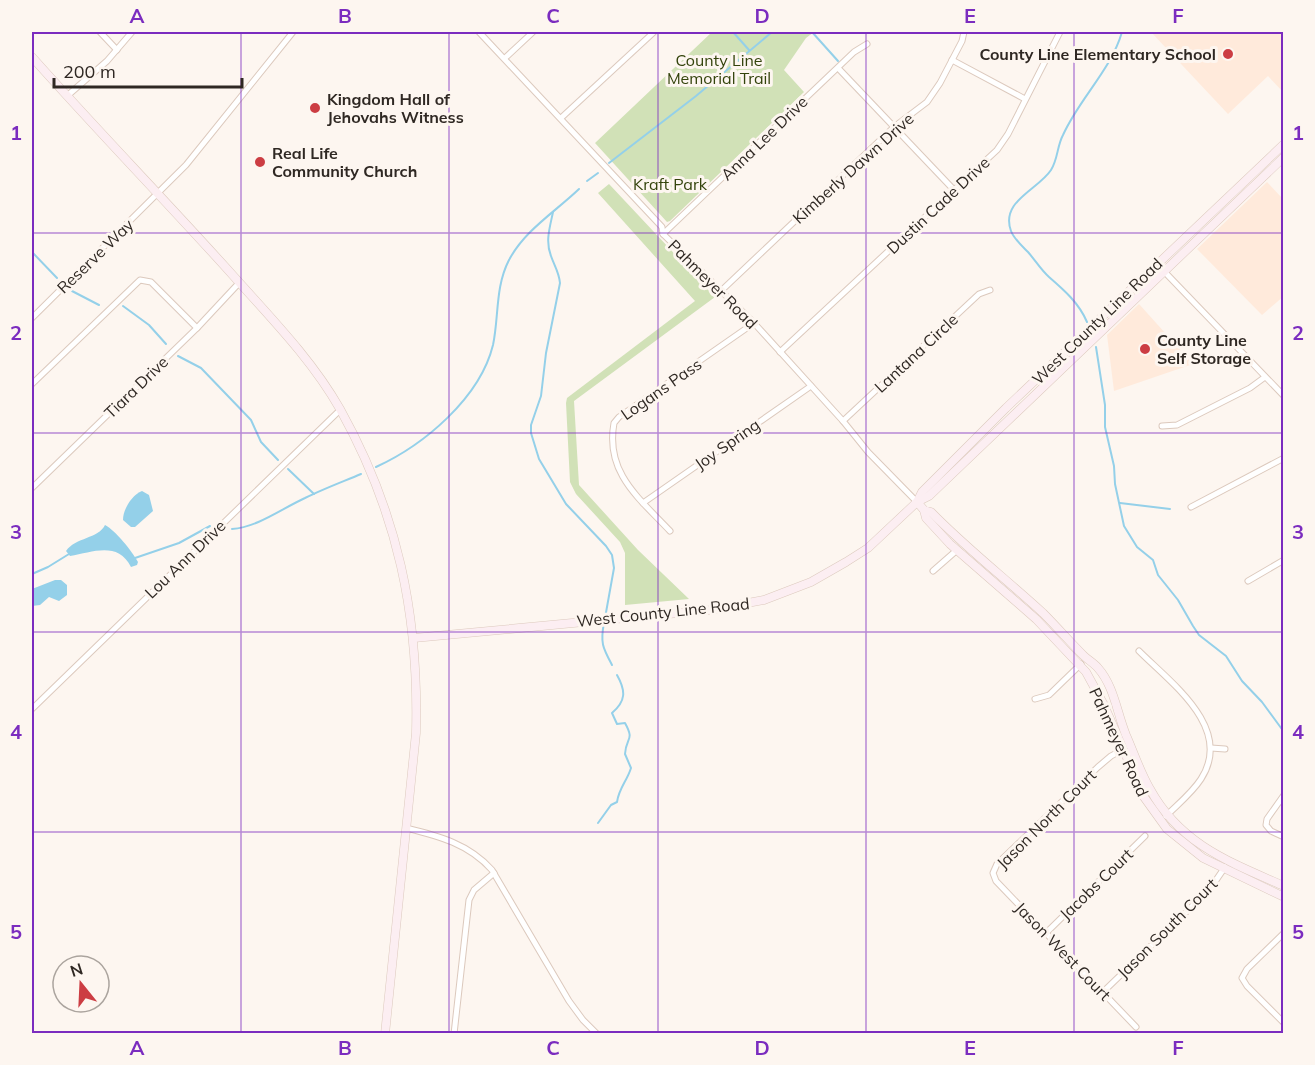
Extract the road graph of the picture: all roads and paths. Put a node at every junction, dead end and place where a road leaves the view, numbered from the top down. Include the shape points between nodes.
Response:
1 (100, 32) edge
2 (132, 32) edge
3 (293, 32) edge
4 (479, 32) edge
5 (533, 32) edge
6 (654, 32) edge
7 (964, 32) edge
8 (1060, 32) edge
9 (867, 44) dead end
10 (117, 50) junction
11 (32, 57) edge
12 (505, 58) junction
13 (952, 60) junction
14 (838, 68) junction
15 (66, 96) junction
16 (1025, 99) junction
17 (561, 118) junction
18 (894, 128) junction
19 (1284, 144) edge
20 (1284, 157) edge
21 (954, 190) junction
22 (159, 194) junction
23 (663, 234) junction
24 (1157, 264) junction
25 (1164, 271) junction
26 (239, 283) junction
27 (722, 290) junction
28 (990, 290) dead end
29 (1103, 316) junction
30 (32, 318) edge
31 (1109, 322) junction
32 (753, 323) junction
33 (197, 328) junction
34 (780, 352) junction
35 (1265, 377) junction
36 (32, 384) edge
37 (811, 386) junction
38 (1284, 396) edge
39 (340, 410) junction
40 (843, 421) junction
41 (1162, 426) dead end
42 (1284, 458) edge
43 (32, 488) edge
44 (917, 502) junction
45 (643, 503) junction
46 (1191, 507) dead end
47 (924, 510) junction
48 (670, 531) dead end
49 (957, 550) junction
50 (1284, 560) edge
51 (933, 571) dead end
52 (1248, 580) dead end
53 (414, 638) junction
54 (1139, 651) dead end
55 (1086, 659) junction
56 (1080, 665) junction
57 (1035, 699) dead end
58 (32, 709) edge
59 (1127, 748) junction
60 (1211, 748) junction
61 (1225, 749) dead end
62 (1284, 795) edge
63 (1167, 815) junction
64 (1161, 821) junction
65 (406, 828) junction
66 (1145, 836) dead end
67 (1284, 837) edge
68 (1226, 865) junction
69 (494, 873) junction
70 (993, 873) joint
71 (1284, 886) edge
72 (1284, 897) edge
73 (1046, 933) junction
74 (1284, 933) edge
75 (1103, 992) junction
76 (1284, 1023) edge
77 (1136, 1027) dead end
78 (385, 1034) edge
79 (454, 1034) edge
80 (597, 1034) edge

1 - 10 street
2 - 10 street
3 - 22 street, Reserve Way
4 - 12 street, Pahmeyer Road
5 - 12 street
6 - 17 street
7 - 13 street, Kimberly Dawn Drive
8 - 16 street, Dustin Cade Drive
9 - 14 street, Anna Lee Drive
10 - 15 street
11 - 15 main road
12 - 17 street, Pahmeyer Road
13 - 16 street
13 - 18 street, Kimberly Dawn Drive via 927,102
14 - 18 street
14 - 23 street, Anna Lee Drive
15 - 22 main road
16 - 21 street, Dustin Cade Drive via 1002,143
17 - 23 street, Pahmeyer Road via 662,227
18 - 21 street
18 - 27 street, Kimberly Dawn Drive
19 - 24 main road, West County Line Road
20 - 25 main road, West County Line Road
21 - 34 street, Dustin Cade Drive
22 - 26 main road
22 - 30 street, Reserve Way
23 - 27 street, Pahmeyer Road
24 - 25 street
24 - 29 main road, West County Line Road
25 - 31 main road, West County Line Road
25 - 35 street
26 - 33 street, Tiara Drive
26 - 39 main road via 293,344
27 - 32 street, Pahmeyer Road
28 - 40 street, Lantana Circle via 979,294
29 - 31 main road
29 - 44 main road, West County Line Road via 921,492
31 - 44 main road, West County Line Road via 929,496
32 - 34 street, Pahmeyer Road
32 - 45 street, Logans Pass via 616,420 613,427 618,469
33 - 36 street via 151,282 140,280
33 - 43 street, Tiara Drive
34 - 37 street, Pahmeyer Road
35 - 38 street
35 - 41 street via 1177,425
37 - 40 street, Pahmeyer Road
37 - 45 street, Joy Spring
39 - 53 main road via 389,523 404,574
39 - 58 street, Lou Ann Drive
40 - 44 street, Pahmeyer Road
42 - 46 street
44 - 47 main road, Pahmeyer Road
44 - 53 main road, West County Line Road via 868,548 829,573 764,600 727,608
45 - 48 street, Logans Pass
47 - 49 main road, Pahmeyer Road via 926,518
47 - 55 main road, Pahmeyer Road via 931,512 1041,612
49 - 51 street
49 - 56 main road, Pahmeyer Road via 1036,619
50 - 52 street
53 - 65 main road via 416,733
54 - 60 street via 1195,707
55 - 56 street
55 - 59 main road, Pahmeyer Road via 1098,667 1110,687
56 - 57 street via 1049,695
56 - 59 main road, Pahmeyer Road
59 - 63 main road, Pahmeyer Road
59 - 64 main road, Pahmeyer Road via 1144,797
59 - 70 street, Jason North Court via 1098,767 997,864
60 - 61 street
60 - 63 street via 1203,777
62 - 67 street via 1266,825
63 - 64 street
63 - 68 main road, Pahmeyer Road
64 - 68 main road, Pahmeyer Road via 1192,851
65 - 69 street via 441,836 465,848
65 - 78 main road
66 - 73 street, Jacobs Court
68 - 71 main road, Pahmeyer Road
68 - 72 main road, Pahmeyer Road
68 - 75 street, Jason South Court via 1210,889
69 - 79 street via 474,890 469,900
69 - 80 street via 569,1001
70 - 73 street, Jason West Court via 996,881
73 - 75 street, Jason West Court
74 - 76 street via 1242,978
75 - 77 street, Jason West Court

